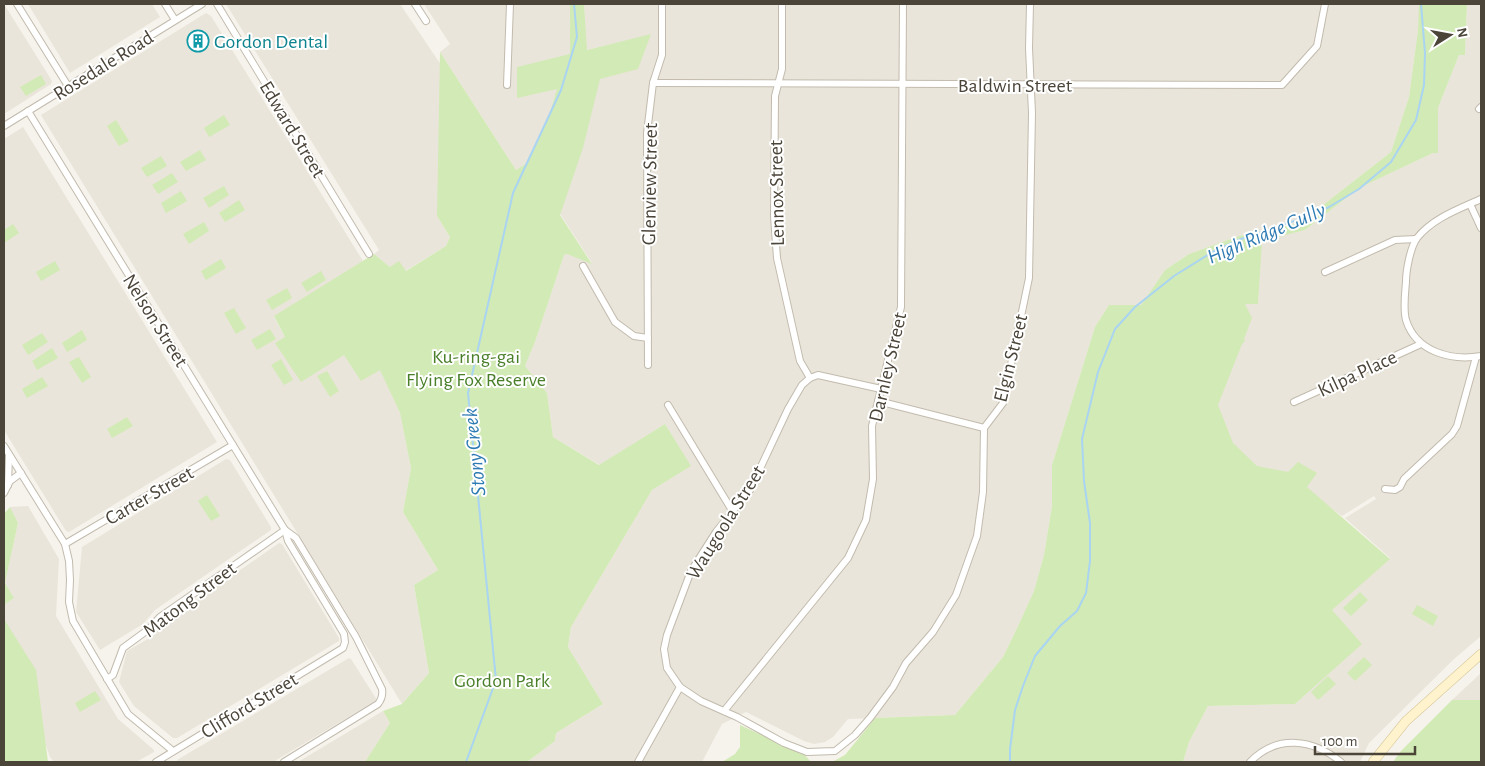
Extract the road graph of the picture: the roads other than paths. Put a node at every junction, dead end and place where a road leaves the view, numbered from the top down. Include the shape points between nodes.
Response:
1 (17, 4) edge
2 (166, 4) edge
3 (202, 4) edge
4 (217, 4) edge
5 (415, 4) edge
6 (510, 4) edge
7 (662, 4) edge
8 (782, 4) edge
9 (903, 4) edge
10 (1030, 4) edge
11 (1325, 4) edge
12 (175, 20) junction
13 (426, 21) dead end
14 (653, 83) junction
15 (778, 84) junction
16 (507, 85) dead end
17 (904, 85) junction
18 (1030, 85) junction
19 (68, 86) junction
20 (28, 111) junction
21 (4, 126) edge
22 (1481, 199) edge
23 (1470, 204) junction
24 (1481, 228) edge
25 (1416, 239) junction
26 (369, 254) dead end
27 (583, 266) dead end
28 (1325, 272) dead end
29 (648, 338) junction
30 (1421, 344) junction
31 (1479, 356) edge
32 (648, 365) dead end
33 (810, 378) junction
34 (881, 389) junction
35 (878, 400) junction
36 (1294, 402) dead end
37 (668, 405) dead end
38 (984, 428) junction
39 (233, 445) junction
40 (4, 446) edge
41 (10, 456) junction
42 (21, 474) junction
43 (8, 485) junction
44 (1386, 489) dead end
45 (4, 493) edge
46 (733, 512) junction
47 (285, 530) junction
48 (65, 544) junction
49 (343, 648) joint
50 (1481, 654) edge
51 (108, 678) junction
52 (680, 687) junction
53 (724, 711) junction
54 (174, 751) junction
55 (164, 760) edge
56 (156, 762) edge
57 (284, 762) edge
58 (638, 762) edge
59 (1250, 762) edge
60 (1341, 762) edge
61 (1373, 762) edge

1 - 19 street
2 - 12 street
3 - 12 street, Rosedale Road
4 - 26 street, Edward Street
5 - 13 street
6 - 16 street
7 - 14 street, Glenview Street via 662,55
8 - 15 street, Lennox Street via 782,69
9 - 17 street, Darnley Street
10 - 18 street, Elgin Street
11 - 18 street, Baldwin Street via 1317,46 1282,85
12 - 19 street, Rosedale Road
14 - 15 street, Baldwin Street
14 - 29 street, Glenview Street via 647,133
15 - 17 street, Baldwin Street
15 - 33 street, Lennox Street via 776,258 800,361
17 - 18 street, Baldwin Street
17 - 34 street, Darnley Street via 901,307
18 - 38 street, Elgin Street via 1029,278 1003,403
19 - 20 street, Rosedale Road
20 - 21 street, Rosedale Road
20 - 39 street, Nelson Street
22 - 23 street
23 - 24 street
23 - 25 street via 1442,217
25 - 28 street via 1395,240
25 - 30 street via 1406,272 1406,319
27 - 29 street via 616,322 634,336
29 - 32 street, Glenview Street
30 - 31 street via 1450,356
30 - 36 street, Kilpa Place
31 - 44 street via 1452,434 1404,479 1400,487
33 - 34 street via 818,375
33 - 46 street, Waugoola Street via 788,409 750,490
34 - 35 street, Darnley Street
35 - 38 street
35 - 53 street, Darnley Street via 872,426 873,479 866,520 848,558
37 - 46 street
38 - 53 street, Elgin Street via 983,492 977,536 956,595 933,632 906,663 893,687 855,735 835,752 807,752
39 - 47 street, Nelson Street
39 - 48 street, Carter Street
40 - 41 street
41 - 42 street
41 - 43 street
42 - 43 street via 12,478
42 - 48 street
43 - 45 street
46 - 52 street, Waugoola Street via 691,571 667,635 664,649 667,668
47 - 49 street, Nelson Street via 288,541 344,634
47 - 51 street, Matong Street via 160,617 123,648 113,675
47 - 57 street, Nelson Street via 296,538 356,637 382,689 378,704
48 - 51 street via 70,561 72,621
49 - 54 street, Clifford Street
50 - 61 main road via 1406,721
51 - 54 street via 128,714
52 - 53 street
52 - 58 street
54 - 55 street, Clifford Street
55 - 56 street, Clifford Street
59 - 60 street via 1268,749 1296,743 1328,752

